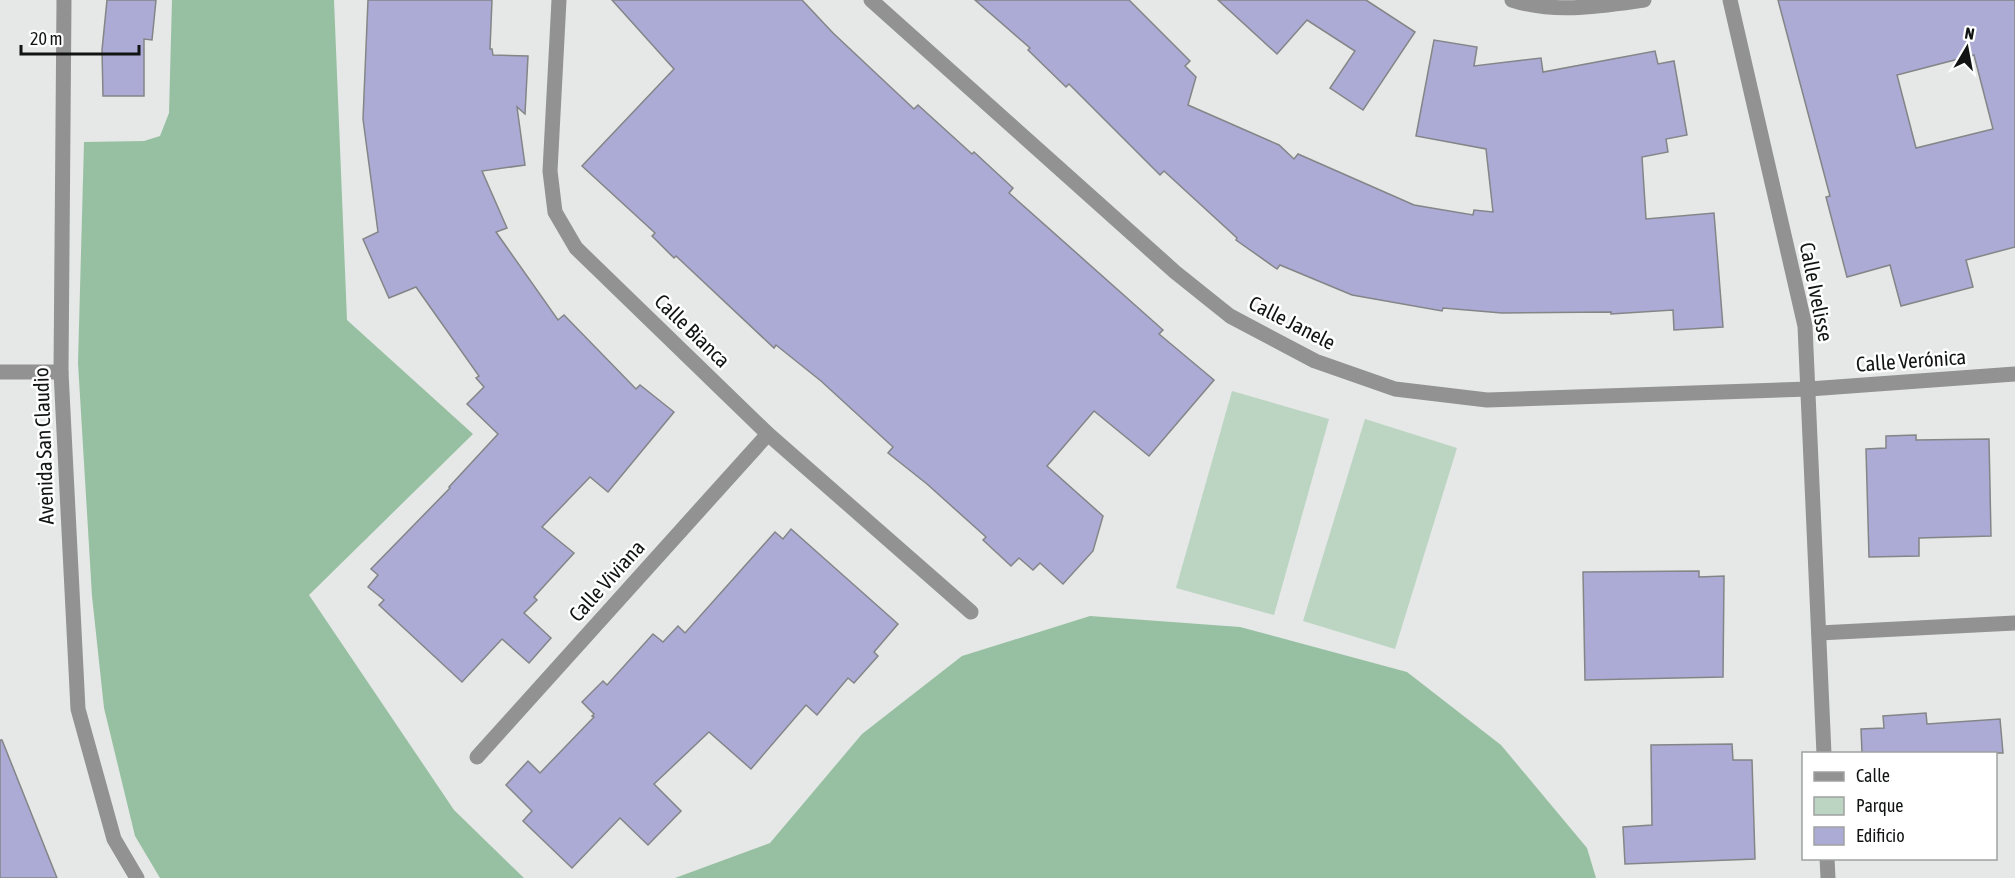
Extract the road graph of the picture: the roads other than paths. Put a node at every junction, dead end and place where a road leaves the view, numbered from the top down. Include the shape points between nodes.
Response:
1 (63, 0) edge
2 (560, 0) edge
3 (871, 0) edge
4 (1512, 0) edge
5 (1644, 0) edge
6 (1730, 0) edge
7 (0, 372) edge
8 (61, 372) junction
9 (2015, 374) edge
10 (1809, 389) junction
11 (768, 434) junction
12 (971, 612) dead end
13 (2015, 623) edge
14 (1819, 633) junction
15 (1824, 752) edge
16 (477, 757) dead end
17 (1827, 860) edge
18 (137, 878) edge
19 (1828, 878) edge

1 - 8 street, Avenida San Claudio
2 - 11 street, Calle Bianca via 550,171 555,212 576,248
3 - 10 street, Calle Janele via 1175,272 1230,316 1315,361 1395,389 1487,400
4 - 5 street via 1582,9
6 - 10 street, Calle Ivelisse via 1805,326
7 - 8 street
8 - 18 street, Avenida San Claudio via 78,709 114,839
9 - 10 street, Calle Verónica
10 - 14 street, Calle Ivelisse
11 - 12 street, Calle Bianca
11 - 16 street, Calle Viviana
13 - 14 street
14 - 15 street, Calle Ivelisse
17 - 19 street

